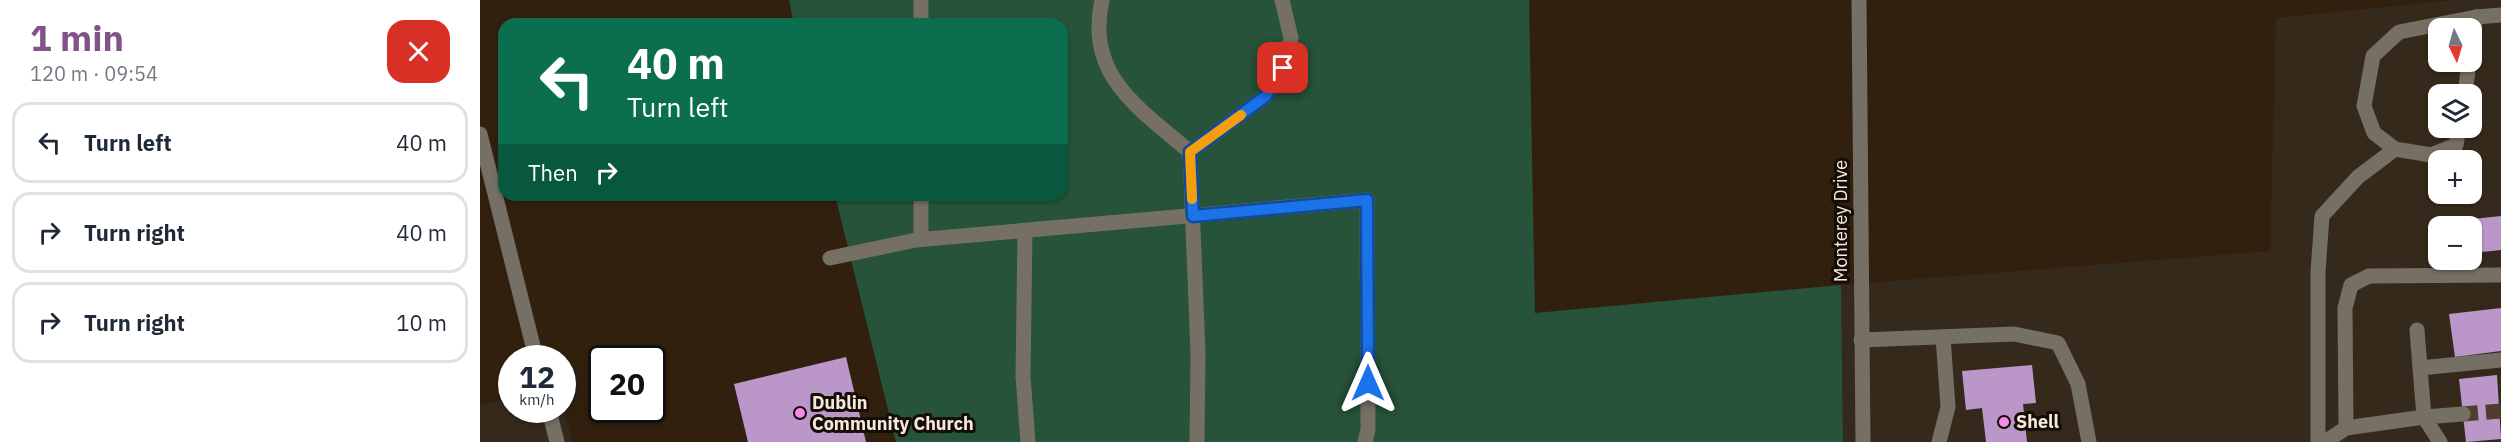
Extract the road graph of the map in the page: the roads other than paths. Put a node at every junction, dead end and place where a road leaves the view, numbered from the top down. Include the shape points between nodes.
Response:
1 (921, 0) edge
2 (1102, 0) edge
3 (1282, 0) edge
4 (1859, 0) edge
5 (2501, 15) edge
6 (2476, 17) joint
7 (921, 18) edge
8 (480, 134) edge
9 (2457, 138) edge
10 (2395, 149) junction
11 (1190, 152) junction
12 (921, 201) edge
13 (1193, 216) junction
14 (1025, 231) junction
15 (921, 239) junction
16 (830, 258) dead end
17 (2501, 275) edge
18 (2417, 330) dead end
19 (1943, 337) junction
20 (1861, 340) junction
21 (533, 345) edge
22 (2501, 360) edge
23 (2420, 368) junction
24 (2463, 414) tunnel mouth
25 (2424, 417) junction
26 (552, 423) edge
27 (2346, 428) junction
28 (557, 442) edge
29 (1028, 442) edge
30 (1197, 442) edge
31 (1365, 442) edge
32 (1863, 442) edge
33 (1939, 442) edge
34 (2089, 442) edge
35 (2318, 442) edge
36 (2325, 442) edge
37 (2440, 442) edge

1 - 7 street
2 - 11 street via 1098,22 1100,50 1111,78
3 - 11 street via 1291,38 1283,68 1266,96
4 - 20 street, Monterey Drive
5 - 6 street
6 - 10 street via 2399,32 2373,56 2364,106 2374,133
8 - 21 street
9 - 10 street via 2456,145 2431,155
10 - 35 street via 2358,177 2322,216 2318,272
11 - 13 street
12 - 15 street
13 - 14 street
13 - 30 street
13 - 31 street via 1367,200
14 - 15 street
14 - 29 street via 1023,377
15 - 16 street
17 - 27 street via 2369,276 2351,285 2345,308
18 - 23 street
19 - 20 street
19 - 33 street via 1948,407
19 - 34 street via 2014,334 2058,343 2078,384
20 - 32 street, Monterey Drive
22 - 23 street
23 - 25 street
24 - 25 street
25 - 27 street
25 - 37 street
26 - 28 street
27 - 36 street

